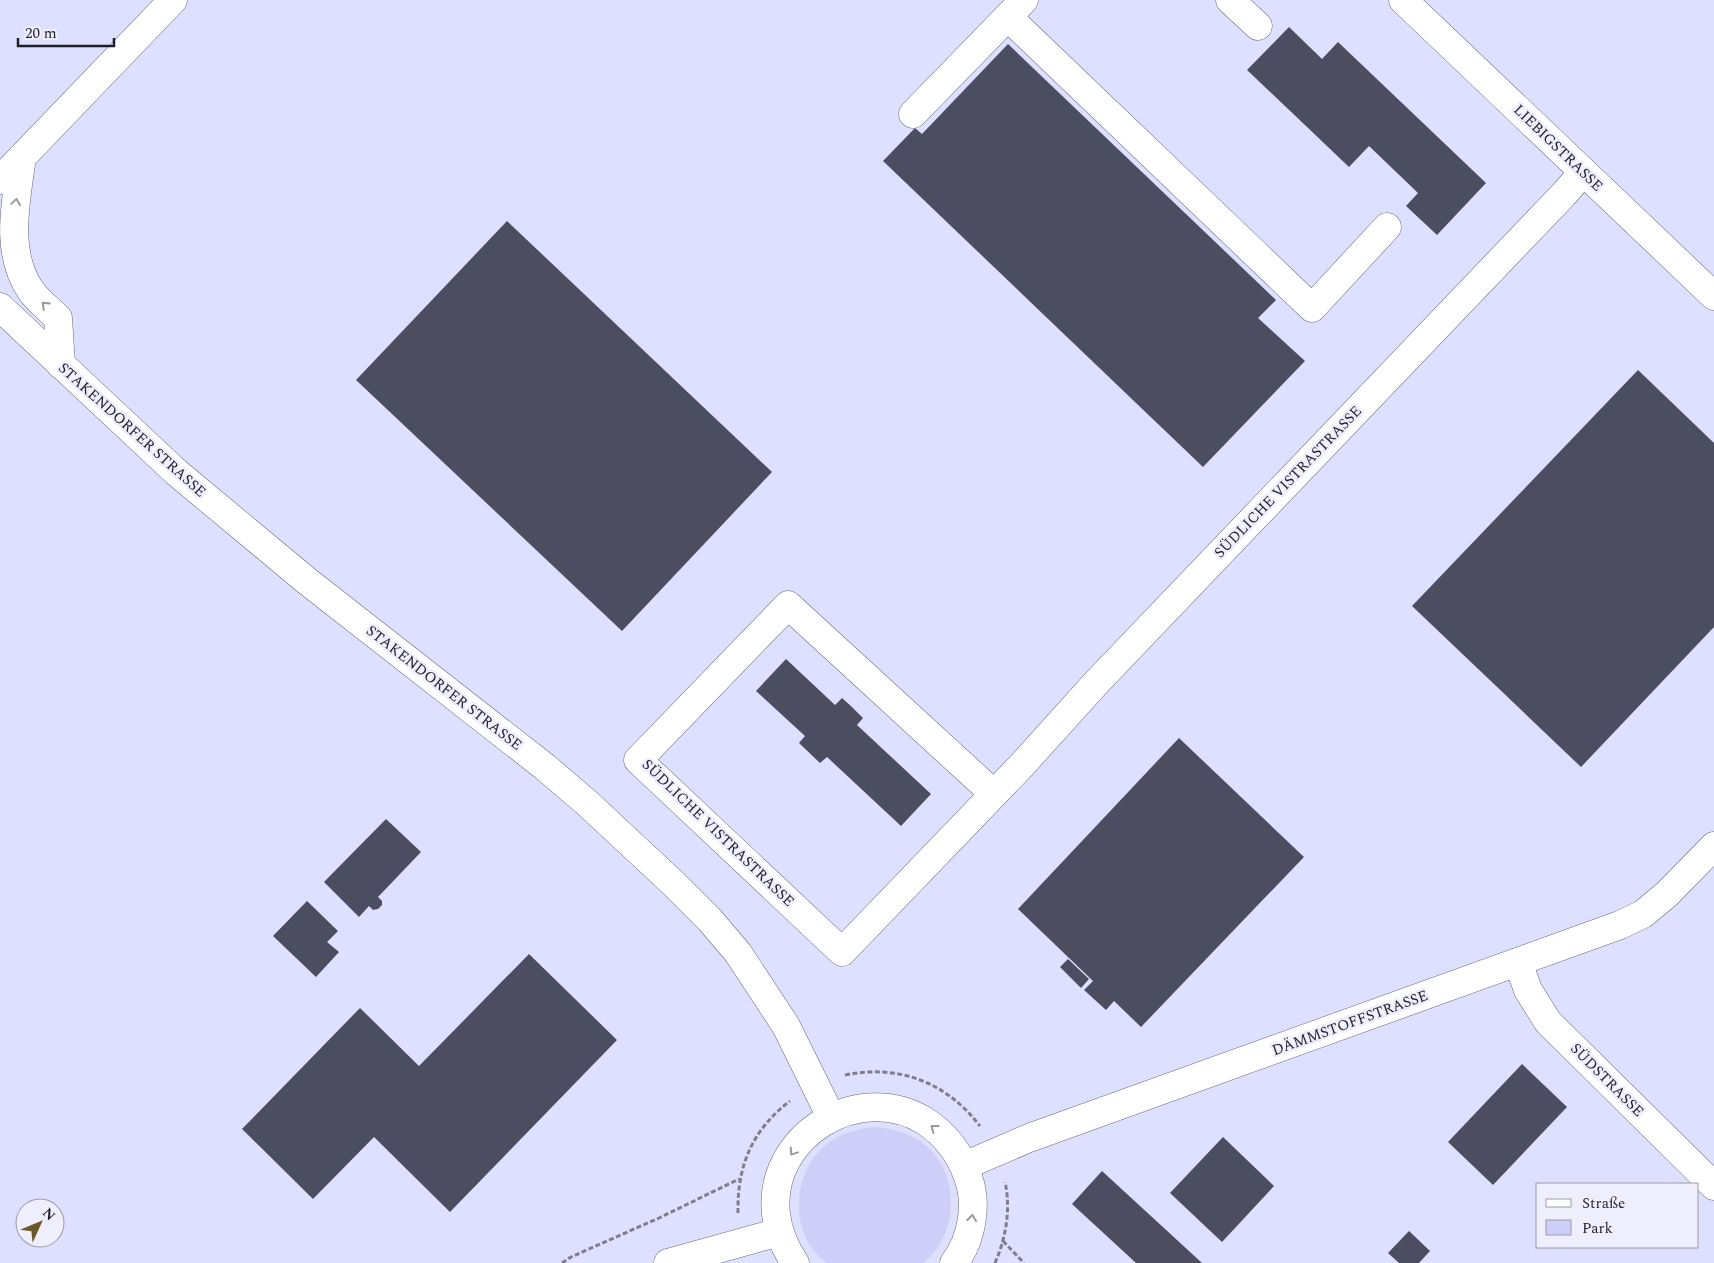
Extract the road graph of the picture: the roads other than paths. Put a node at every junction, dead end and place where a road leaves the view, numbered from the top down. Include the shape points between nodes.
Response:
1 (173, 0) edge
2 (1230, 0) edge
3 (1403, 0) edge
4 (1016, 8) edge
5 (1258, 26) dead end
6 (913, 114) dead end
7 (22, 157) junction
8 (1583, 172) junction
9 (0, 180) edge
10 (1387, 227) dead end
11 (1714, 296) edge
12 (0, 307) edge
13 (60, 366) junction
14 (994, 794) junction
15 (1714, 846) edge
16 (1518, 962) junction
17 (831, 1117) junction
18 (964, 1166) junction
19 (1714, 1186) edge
20 (780, 1232) junction
21 (668, 1263) edge
22 (795, 1263) edge
23 (954, 1263) edge

1 - 7 street
2 - 5 street
3 - 8 street, LIEBIGSTRASSE
4 - 6 street
4 - 10 street via 1312,308
7 - 9 street
13 -> 7 street via 58,318 32,292 18,265 15,210
8 - 11 street, LIEBIGSTRASSE
8 - 14 street, SÜDLICHE VISTRASTRASSE
12 - 13 street, STAKENDORFER STRASSE
13 - 17 street, STAKENDORFER STRASSE via 211,502 545,767 674,884 738,953 786,1026
14 - 14 street, SÜDLICHE VISTRASTRASSE via 842,952 638,760 788,605
15 - 16 street, DÄMMSTOFFSTRASSE via 1643,914
16 - 18 street, DÄMMSTOFFSTRASSE via 1029,1138
16 - 19 street, SÜDSTRASSE via 1528,990 1548,1022
18 -> 17 street via 945,1136 916,1116 900,1110 865,1108
17 -> 20 street via 800,1141 781,1174 776,1212
23 -> 18 street via 972,1223 971,1184
20 - 21 street
20 - 22 street

